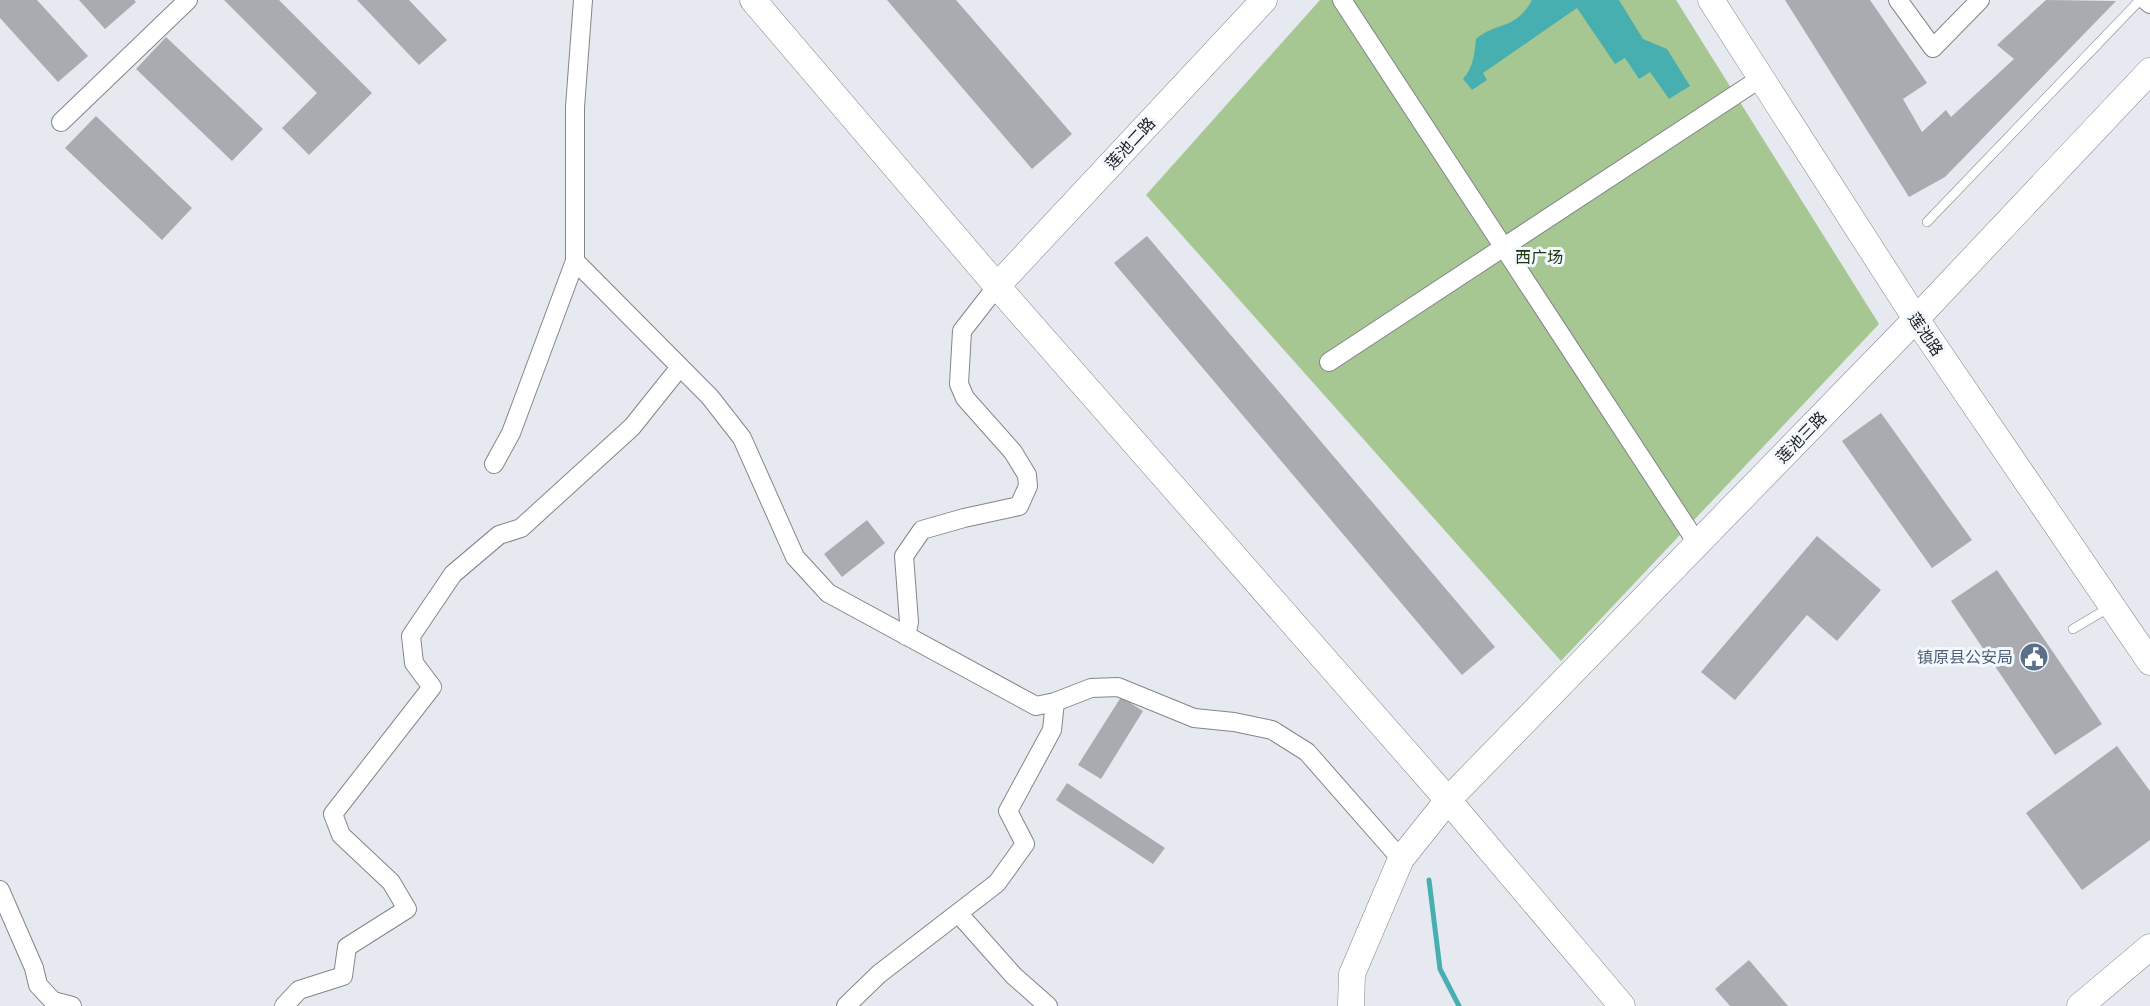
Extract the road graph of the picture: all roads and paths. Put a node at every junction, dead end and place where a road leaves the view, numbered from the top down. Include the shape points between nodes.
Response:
1 (188, 0) edge
2 (583, 0) edge
3 (753, 0) edge
4 (1264, 0) edge
5 (1342, 0) edge
6 (1711, 0) edge
7 (1898, 0) edge
8 (1980, 0) edge
9 (2140, 0) edge
10 (2145, 0) edge
11 (2150, 4) edge
12 (2150, 71) edge
13 (1761, 78) junction
14 (61, 122) dead end
15 (1927, 222) dead end
16 (1504, 247) junction
17 (575, 261) junction
18 (997, 286) junction
19 (1916, 319) junction
20 (1329, 362) dead end
21 (680, 367) junction
22 (494, 464) dead end
23 (1697, 543) junction
24 (2112, 606) junction
25 (2073, 629) dead end
26 (906, 636) junction
27 (2150, 662) edge
28 (1055, 702) junction
29 (1448, 800) junction
30 (1401, 859) junction
31 (0, 890) edge
32 (958, 914) junction
33 (2150, 947) edge
34 (72, 1006) edge
35 (284, 1006) edge
36 (846, 1006) edge
37 (1048, 1006) edge
38 (1351, 1006) edge
39 (1622, 1006) edge
40 (2080, 1006) edge

1 - 14 street
2 - 17 street via 575,107
3 - 18 street
4 - 18 street, 莲池二路
5 - 16 street
6 - 13 street, 莲池路
7 - 8 street via 1933,48
9 - 15 lane
10 - 11 street
12 - 19 street, 莲池三路
13 - 16 street
13 - 19 street, 莲池路
16 - 20 street
16 - 23 street
17 - 21 street
17 - 22 street via 511,433
18 - 26 street via 962,331 959,384 965,398 1013,452 1027,475 1028,486 1019,506 922,530 904,556 909,622
18 - 29 street
19 - 23 street, 莲池三路
19 - 24 street, 莲池路
21 - 26 street via 742,438 795,557 828,593
21 - 35 street via 632,427 521,528 499,535 453,574 411,636 414,663 432,687 333,814 341,835 391,882 407,909 347,947 343,976 299,990
23 - 29 street, 莲池三路
24 - 25 lane
24 - 27 street, 莲池路
26 - 28 street via 1036,706
28 - 30 street via 1091,688 1118,687 1194,718 1272,730 1307,752
28 - 32 street via 1052,730 1008,811 1025,844 998,883
29 - 30 street, 莲池三路
29 - 39 street
30 - 38 street, 莲池三路 via 1352,974
31 - 34 street via 38,985 53,1001
32 - 36 street via 879,974
32 - 37 street via 1014,976
33 - 40 street

